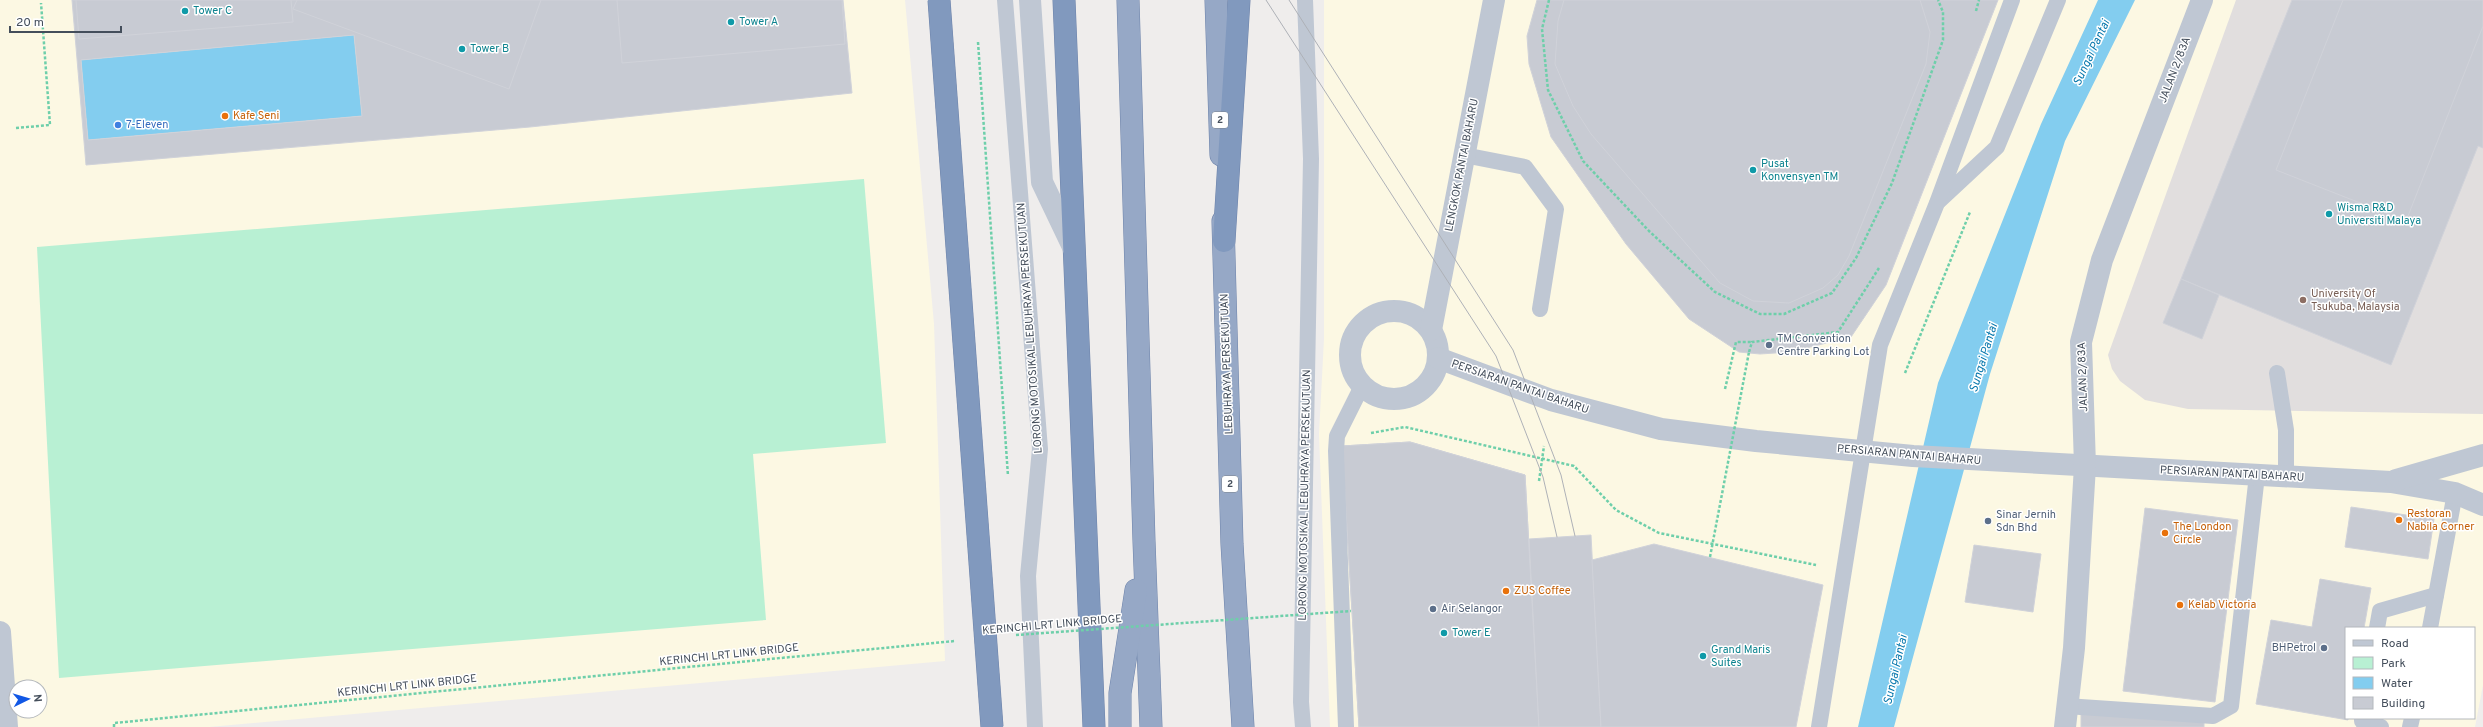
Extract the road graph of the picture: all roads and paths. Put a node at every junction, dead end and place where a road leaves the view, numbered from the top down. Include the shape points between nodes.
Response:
1 (939, 0) edge
2 (1005, 0) edge
3 (1030, 0) edge
4 (1064, 0) edge
5 (1128, 0) edge
6 (1216, 0) edge
7 (1239, 0) edge
8 (1305, 0) edge
9 (1494, 0) edge
10 (1548, 0) edge
11 (1938, 0) edge
12 (1979, 0) edge
13 (2012, 0) edge
14 (2058, 0) edge
15 (2202, 0) edge
16 (41, 3) dead end
17 (1976, 14) dead end
18 (978, 40) dead end
19 (16, 128) dead end
20 (1464, 154) junction
21 (1937, 203) junction
22 (1973, 205) dead end
23 (1224, 241) junction
24 (1074, 249) junction
25 (1881, 265) dead end
26 (1540, 309) dead end
27 (1430, 330) junction
28 (1752, 342) junction
29 (1438, 358) junction
30 (2277, 373) dead end
31 (1902, 381) dead end
32 (1362, 386) junction
33 (1725, 389) dead end
34 (1366, 434) dead end
35 (1544, 446) dead end
36 (1864, 451) junction
37 (2483, 455) edge
38 (1542, 457) junction
39 (2085, 466) junction
40 (2257, 475) junction
41 (2286, 476) junction
42 (1008, 477) dead end
43 (1539, 481) dead end
44 (2391, 482) junction
45 (2454, 493) junction
46 (2483, 505) edge
47 (1144, 542) junction
48 (1710, 557) dead end
49 (2436, 595) junction
50 (1839, 596) junction
51 (1351, 611) dead end
52 (2377, 627) edge
53 (2430, 627) edge
54 (0, 632) edge
55 (1017, 633) dead end
56 (1011, 636) dead end
57 (963, 640) dead end
58 (1018, 640) dead end
59 (2066, 717) edge
60 (2362, 719) edge
61 (7, 727) edge
62 (114, 727) edge
63 (992, 727) edge
64 (1035, 727) edge
65 (1094, 727) edge
66 (1120, 727) edge
67 (1151, 727) edge
68 (1243, 727) edge
69 (1302, 727) edge
70 (1346, 727) edge
71 (1819, 727) edge
72 (2381, 727) edge

1 - 63 highway, bridge
2 - 64 lane, LORONG MOTOSIKAL LEBUHRAYA PERSEKUTUAN via 1040,449 1028,576
3 - 24 street via 1042,182
4 - 24 highway
5 - 47 highway
6 - 23 highway, LEBUHRAYA PERSEKUTUAN / 2
7 - 23 highway
8 - 69 lane, LORONG MOTOSIKAL LEBUHRAYA PERSEKUTUAN via 1311,159
9 - 20 street, LENGKOK PANTAI BAHARU
10 - 11 path via 1542,29 1548,90 1583,161 1650,231 1715,292 1760,314 1784,314 1832,293 1856,258 1892,183 1942,40 1943,12
12 - 17 path
13 - 21 lane
14 - 21 lane via 1997,147
15 - 39 street, JALAN 2/83A via 2102,260 2081,342
16 - 19 path via 50,125
18 - 42 path
20 - 26 lane via 1525,167 1556,209
20 - 27 street, LENGKOK PANTAI BAHARU
21 - 36 lane via 1880,345
22 - 31 path
23 - 68 highway, LEBUHRAYA PERSEKUTUAN / 2 via 1232,544
24 - 65 highway
25 - 28 path via 1838,332
27 - 29 street via 1437,344
27 - 32 street via 1420,319 1408,312 1393,310 1379,313 1366,320 1356,331 1350,345 1353,374
28 - 33 path via 1736,342
28 - 48 path, bridge
29 - 32 street via 1434,372 1426,385 1415,394 1402,399 1387,399
29 - 36 street, PERSIARAN PANTAI BAHARU via 1551,400 1661,429
30 - 41 lane via 2286,430
32 - 70 lane via 1337,436 1336,451
34 - 38 path via 1405,427
35 - 38 path
36 - 39 street, PERSIARAN PANTAI BAHARU
36 - 50 lane
37 - 44 street, PERSIARAN PANTAI BAHARU
38 - 43 path
38 - 50 path via 1574,466 1616,510 1659,533 1824,566 1830,588
39 - 40 street, PERSIARAN PANTAI BAHARU
39 - 59 street, JALAN 2/83A via 2074,648
40 - 41 street, PERSIARAN PANTAI BAHARU
40 - 59 lane via 2231,706 2213,716
41 - 44 street, PERSIARAN PANTAI BAHARU
44 - 45 street, PERSIARAN PANTAI BAHARU
45 - 46 street, PERSIARAN PANTAI BAHARU
45 - 49 lane
47 - 66 highway via 1120,693
47 - 67 highway
49 - 52 lane via 2380,611
49 - 53 lane
50 - 71 lane
51 - 56 path, KERINCHI LRT LINK BRIDGE, bridge
54 - 61 street
55 - 58 path
57 - 62 path, KERINCHI LRT LINK BRIDGE, bridge via 114,723
60 - 72 lane

